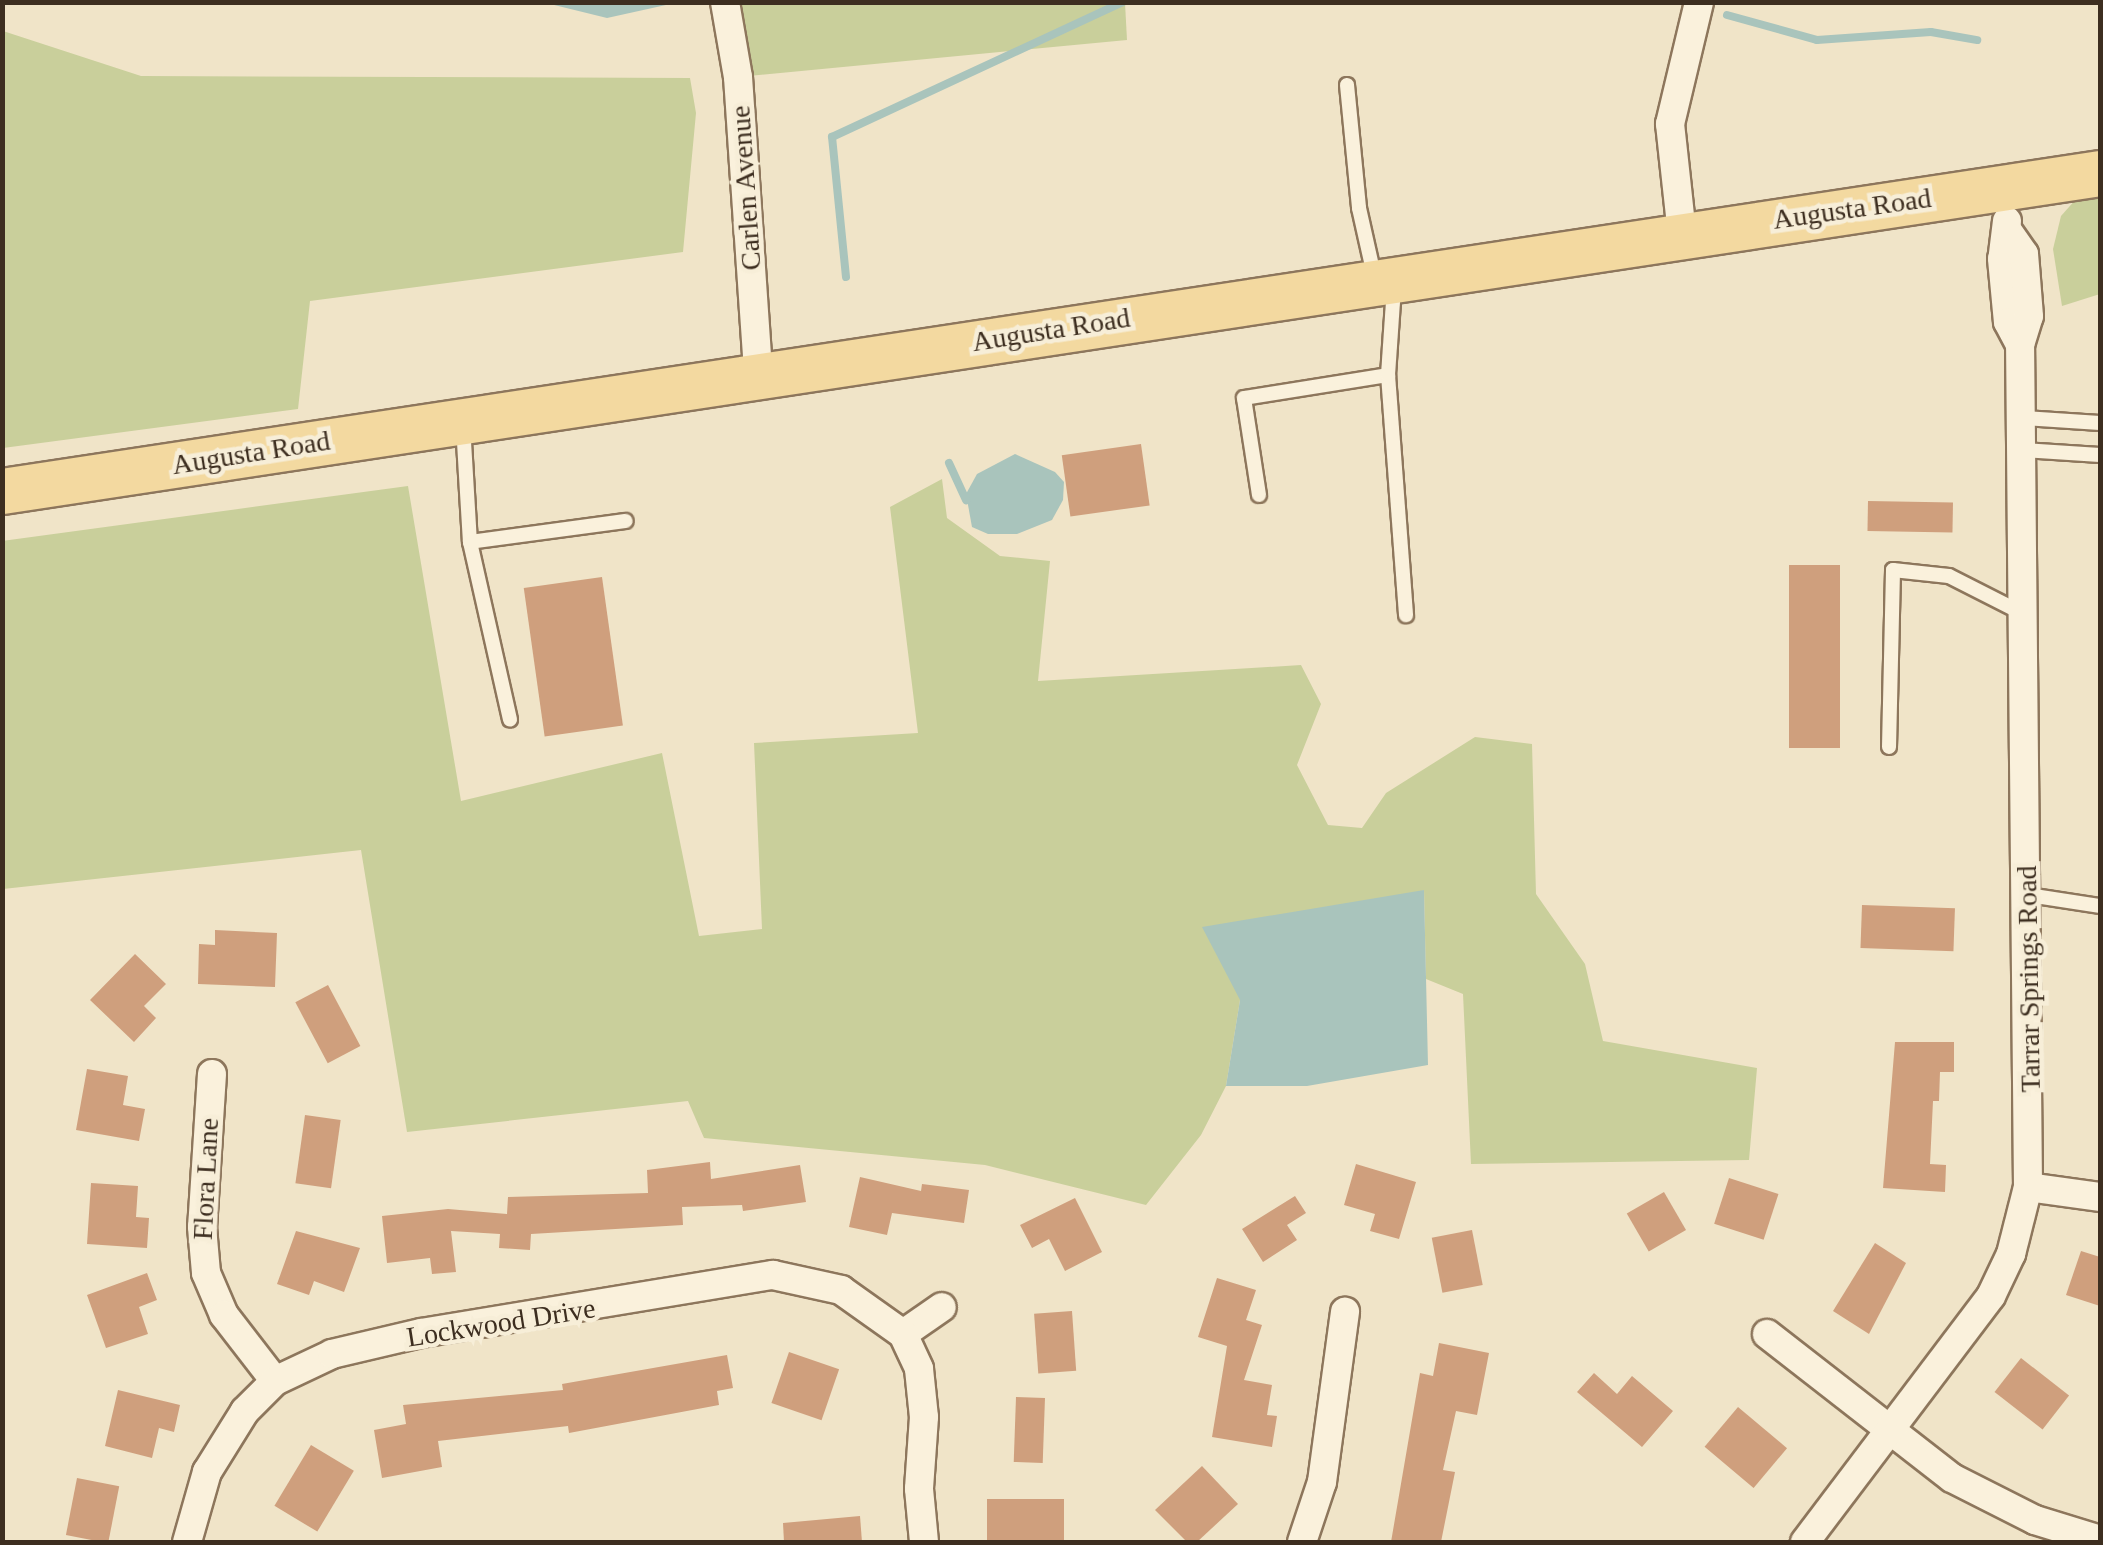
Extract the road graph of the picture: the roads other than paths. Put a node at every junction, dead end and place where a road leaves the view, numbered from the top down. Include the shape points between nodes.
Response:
1 (726, 2) edge
2 (1699, 2) edge
3 (1347, 84) dead end
4 (2100, 173) edge
5 (2006, 210) junction
6 (1682, 234) junction
7 (1385, 279) junction
8 (758, 374) junction
9 (1388, 375) junction
10 (2024, 418) junction
11 (463, 420) junction
12 (2100, 423) edge
13 (2023, 450) junction
14 (2100, 454) edge
15 (2, 491) edge
16 (1260, 495) dead end
17 (626, 521) dead end
18 (470, 542) junction
19 (2025, 615) junction
20 (1406, 616) dead end
21 (510, 720) dead end
22 (1889, 747) dead end
23 (2028, 895) junction
24 (2100, 906) edge
25 (212, 1074) dead end
26 (2028, 1186) junction
27 (2100, 1197) edge
28 (942, 1307) dead end
29 (1346, 1312) dead end
30 (903, 1334) junction
31 (1767, 1334) dead end
32 (275, 1381) junction
33 (1889, 1430) junction
34 (2100, 1540) edge
35 (187, 1542) edge
36 (924, 1542) edge
37 (1302, 1542) edge
38 (1804, 1542) edge

1 - 8 street, Carlen Avenue via 738,77
2 - 6 street via 1670,124
3 - 7 lane via 1358,208
4 - 5 main road, Augusta Road
5 - 6 main road, Augusta Road
5 - 10 street, Tarrar Springs Road via 2024,254
6 - 7 main road, Augusta Road
7 - 8 main road, Augusta Road
7 - 9 lane
8 - 11 main road, Augusta Road
9 - 16 lane via 1244,398
9 - 20 lane
10 - 12 lane
10 - 13 street, Tarrar Springs Road
11 - 15 main road, Augusta Road
11 - 18 lane
13 - 14 lane
13 - 19 street, Tarrar Springs Road
17 - 18 lane
18 - 21 lane
19 - 22 lane via 1949,576 1892,570
19 - 23 street, Tarrar Springs Road
23 - 24 lane
23 - 26 street, Tarrar Springs Road
25 - 32 street, Flora Lane via 202,1227 206,1273 224,1315
26 - 27 street
26 - 33 street, Tarrar Springs Road via 2012,1254 1991,1296
28 - 30 street
29 - 37 street via 1322,1482
30 - 32 street, Lockwood Drive via 841,1290 773,1276 421,1333 332,1354
30 - 36 street via 919,1369 924,1417
31 - 33 street
32 - 35 street, Lockwood Drive via 218,1451 198,1493
33 - 34 street via 1992,1501
33 - 38 street, Tarrar Springs Road

